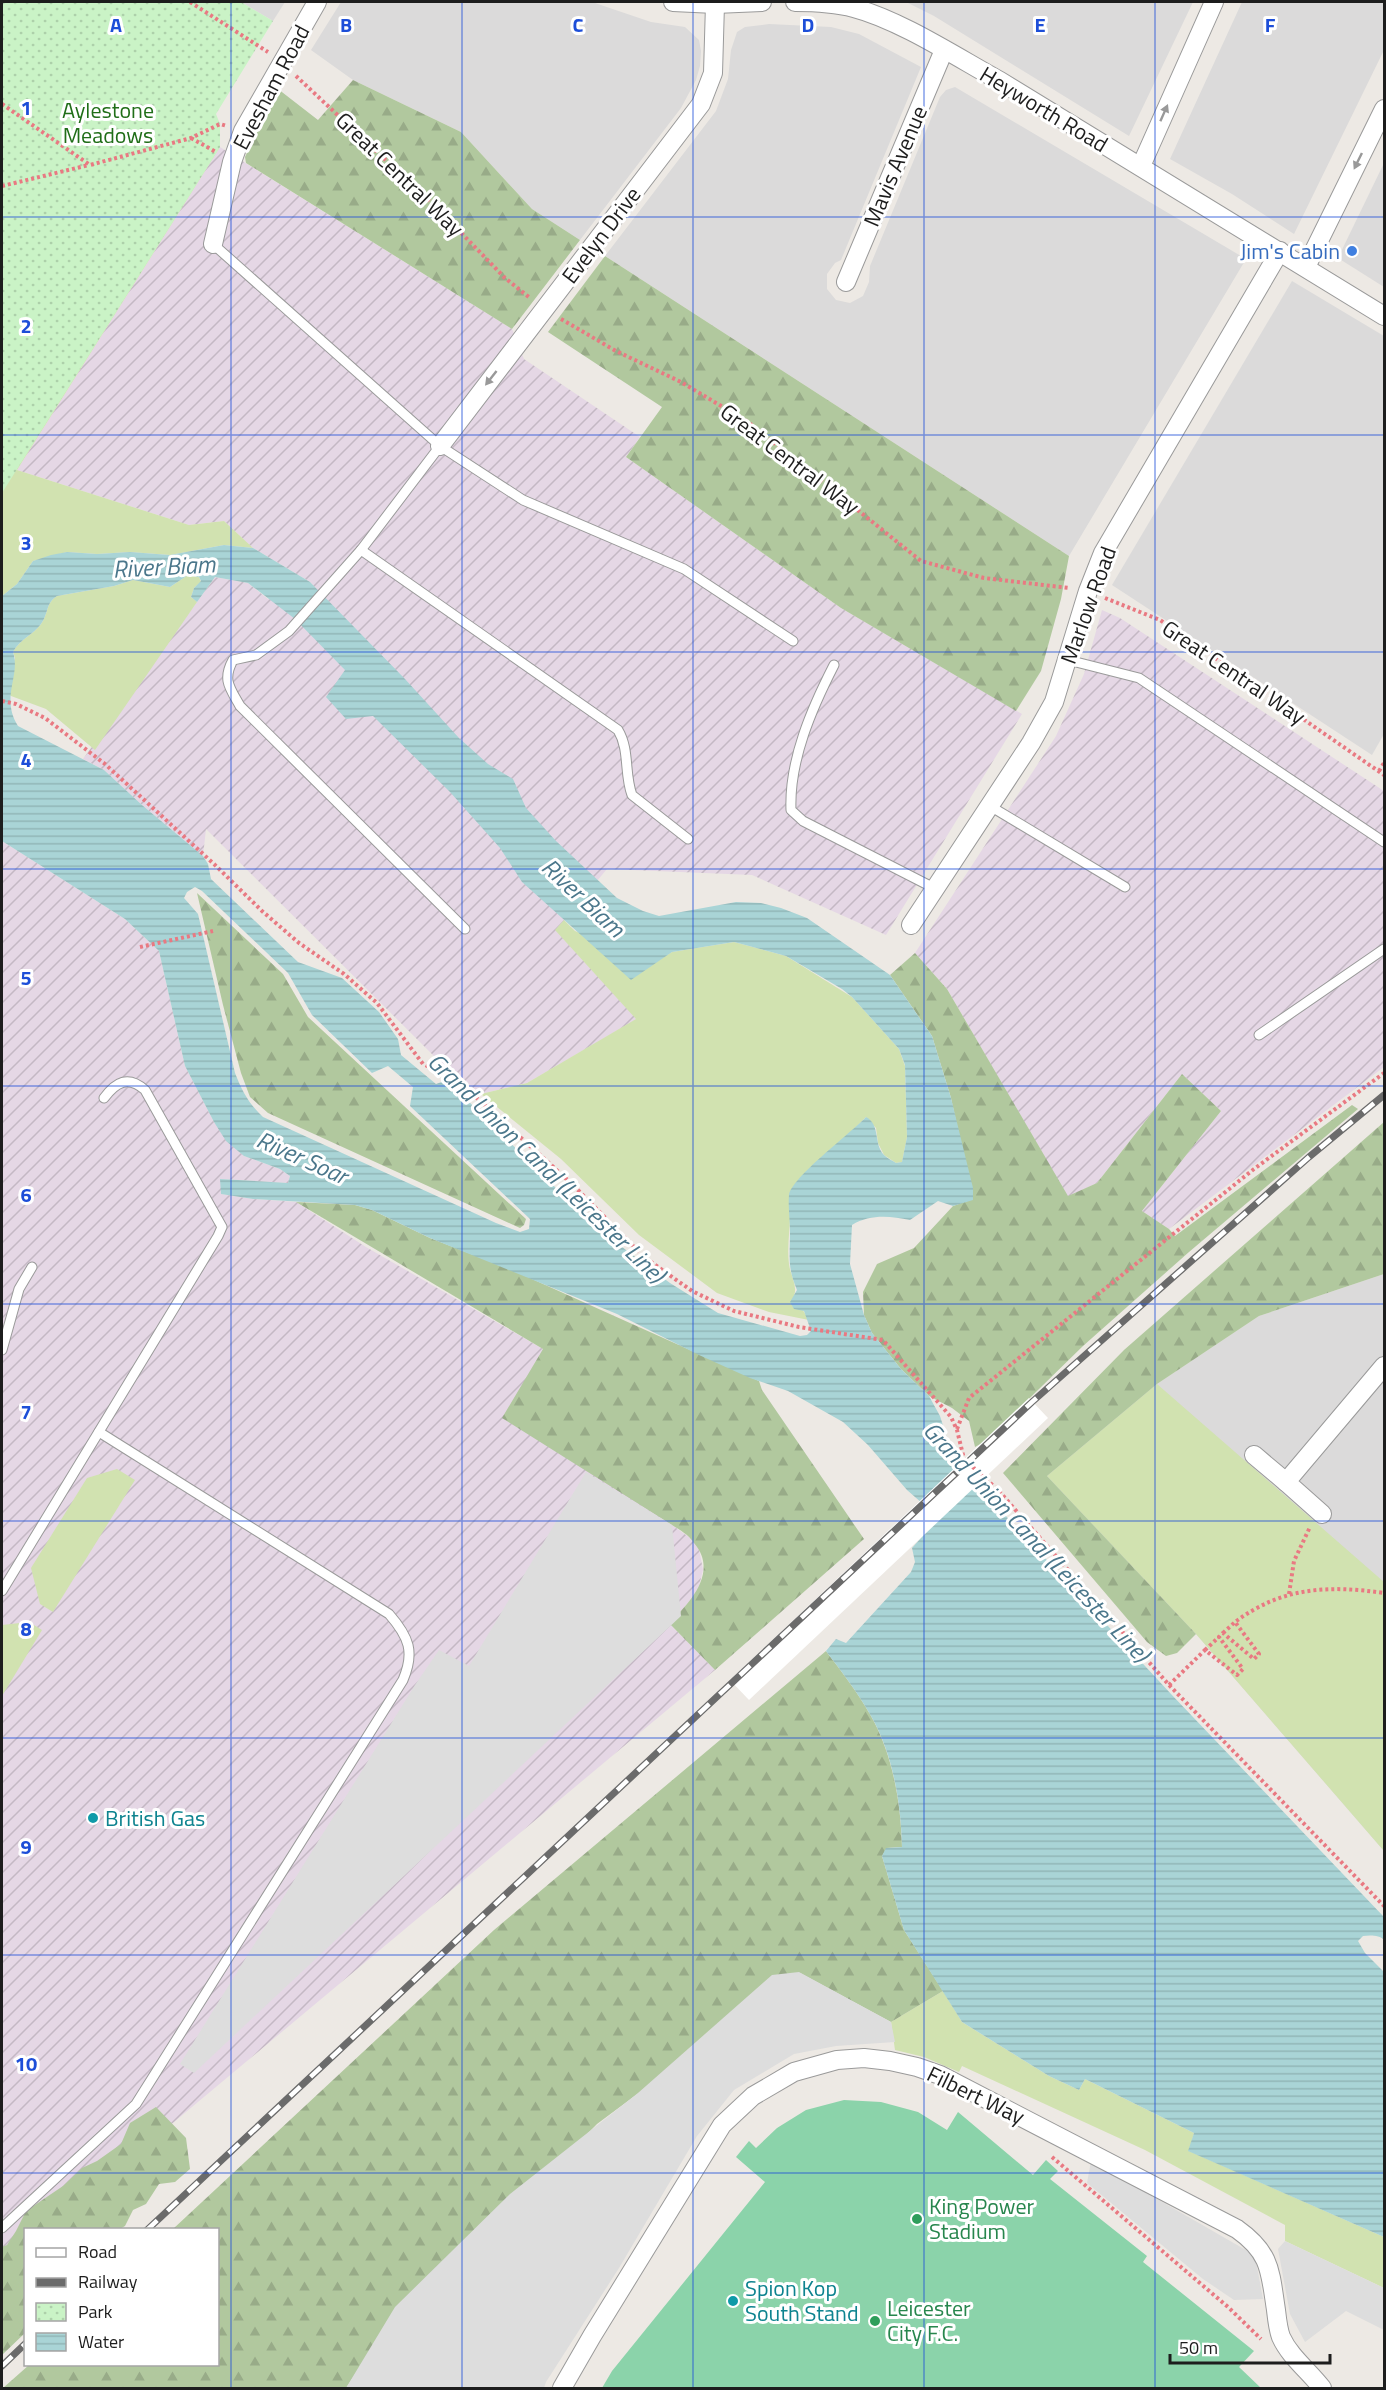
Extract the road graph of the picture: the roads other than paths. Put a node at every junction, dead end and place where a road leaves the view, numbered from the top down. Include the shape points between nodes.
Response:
1 (317, 2) edge
2 (673, 2) edge
3 (762, 2) edge
4 (795, 2) edge
5 (1214, 2) edge
6 (716, 4) junction
7 (944, 50) junction
8 (1384, 109) edge
9 (1140, 166) junction
10 (213, 244) joint
11 (1280, 251) junction
12 (1306, 267) junction
13 (846, 282) dead end
14 (1384, 316) edge
15 (440, 446) junction
16 (361, 550) junction
17 (793, 641) dead end
18 (1068, 660) junction
19 (834, 665) dead end
20 (990, 806) junction
21 (688, 839) dead end
22 (1384, 842) edge
23 (1125, 887) dead end
24 (936, 889) junction
25 (911, 925) dead end
26 (465, 930) dead end
27 (1384, 949) edge
28 (1259, 1035) dead end
29 (104, 1098) dead end
30 (32, 1267) dead end
31 (2, 1350) edge
32 (1384, 1366) edge
33 (99, 1432) junction
34 (1254, 1455) dead end
35 (1286, 1482) junction
36 (1322, 1514) road end
37 (2, 1591) edge
38 (2, 2228) edge
39 (562, 2388) edge
40 (1322, 2388) edge

1 - 10 street, Evesham Road via 243,131
2 - 6 street
3 - 6 street
4 - 7 street, Heyworth Road via 856,9 892,22
9 -> 5 street
6 -> 15 street, Evelyn Drive via 713,73 701,104
7 - 9 street, Heyworth Road
7 - 13 street, Mavis Avenue
8 -> 12 street
9 - 11 street, Heyworth Road
10 - 15 lane
11 - 12 street, Heyworth Road
11 - 18 street, Marlow Road via 1103,553
12 - 14 street, Heyworth Road
15 - 16 lane
15 - 17 lane via 523,500 684,569
16 - 21 lane via 618,730 625,741 632,795
16 - 26 lane via 289,631 256,655 233,660 226,672 229,686 254,721
18 - 20 street, Marlow Road via 1054,702
18 - 22 lane via 1139,678
19 - 24 lane via 814,703 801,745 791,810 813,826
20 - 23 lane
20 - 24 street, Marlow Road
24 - 25 street, Marlow Road
27 - 28 lane
29 - 33 lane via 118,1083 138,1083 145,1090 222,1227
30 - 31 lane via 19,1289
32 - 35 street
33 - 37 lane
33 - 38 lane via 389,1614 409,1644 410,1663 136,2104
34 - 35 street
35 - 36 street
39 - 40 street, Filbert Way via 722,2125 753,2096 794,2072 826,2062 864,2058 940,2075 1237,2229 1261,2249 1270,2273 1281,2336 1289,2351

